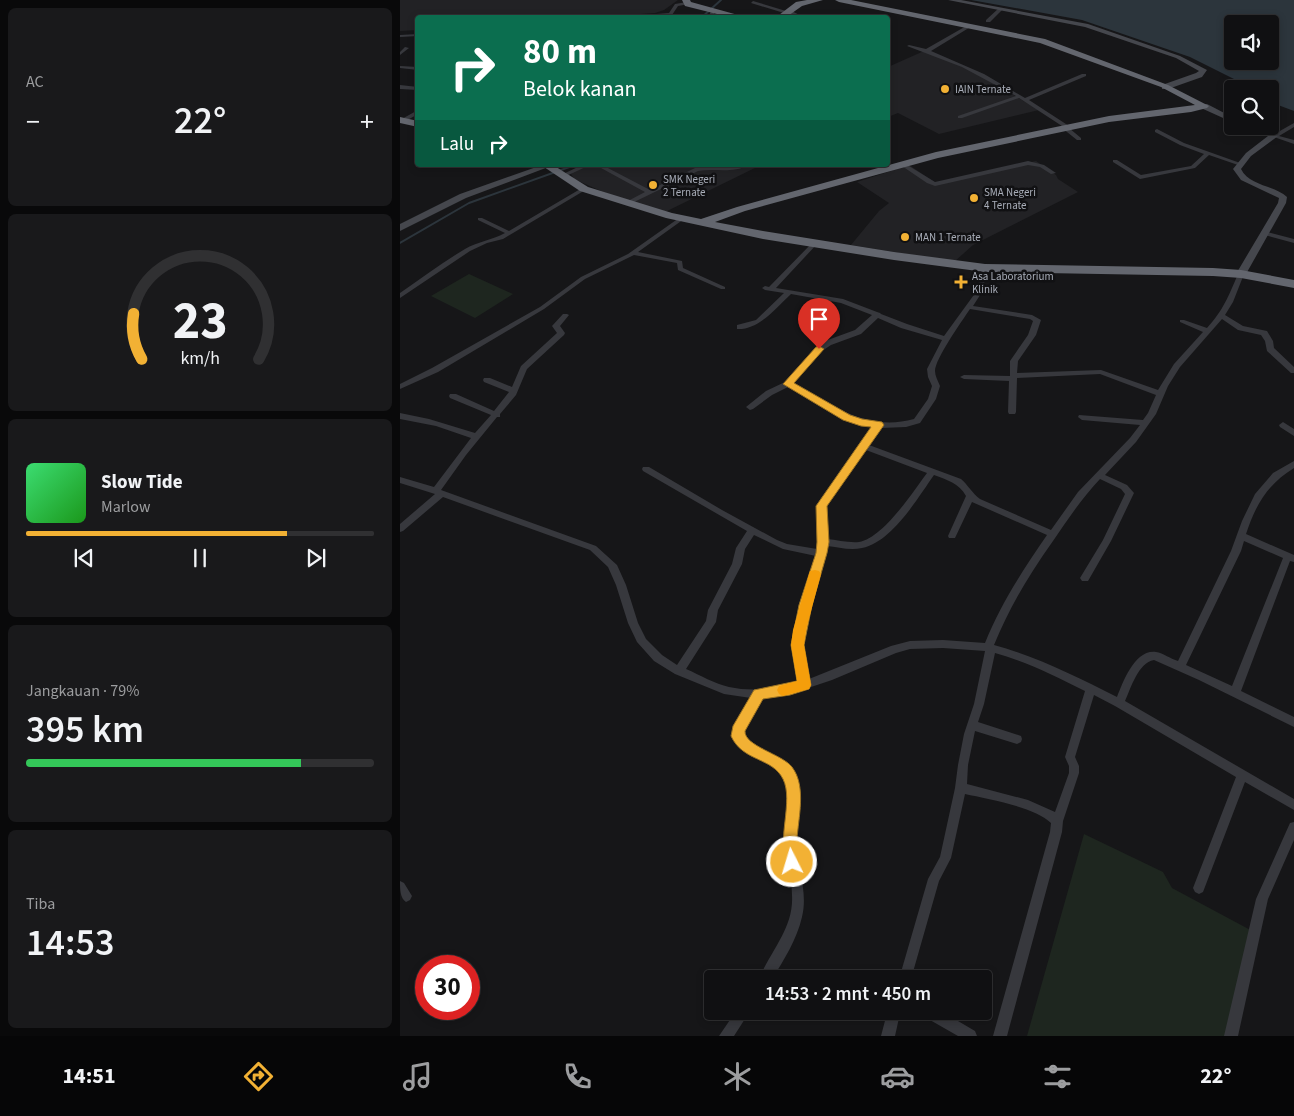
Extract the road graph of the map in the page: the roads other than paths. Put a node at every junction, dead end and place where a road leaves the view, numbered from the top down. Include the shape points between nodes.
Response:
1 (816, 0) edge
2 (839, 0) edge
3 (951, 0) edge
4 (686, 1) edge
5 (753, 2) dead end
6 (1001, 9) junction
7 (712, 13) edge
8 (784, 14) edge
9 (669, 15) edge
10 (725, 15) edge
11 (988, 21) dead end
12 (970, 26) junction
13 (415, 35) edge
14 (400, 36) edge
15 (909, 46) dead end
16 (407, 48) dead end
17 (927, 51) junction
18 (400, 54) edge
19 (400, 67) edge
20 (415, 69) edge
21 (1084, 75) dead end
22 (415, 84) edge
23 (1162, 86) junction
24 (400, 87) edge
25 (409, 88) junction
26 (415, 89) edge
27 (1023, 98) junction
28 (1204, 106) junction
29 (415, 113) edge
30 (1224, 116) edge
31 (960, 117) dead end
32 (401, 121) edge
33 (415, 123) edge
34 (1294, 125) edge
35 (1065, 127) junction
36 (1157, 131) dead end
37 (1274, 136) junction
38 (1079, 139) dead end
39 (1294, 142) edge
40 (1208, 153) junction
41 (1115, 161) dead end
42 (902, 164) junction
43 (1240, 164) junction
44 (890, 166) edge
45 (544, 167) edge
46 (548, 167) edge
47 (582, 167) edge
48 (702, 167) edge
49 (702, 167) edge
50 (739, 167) edge
51 (886, 167) edge
52 (604, 168) dead end
53 (1053, 173) dead end
54 (561, 176) junction
55 (584, 189) junction
56 (649, 192) junction
57 (628, 203) junction
58 (480, 219) dead end
59 (681, 219) junction
60 (701, 223) junction
61 (400, 228) edge
62 (509, 233) junction
63 (1263, 233) junction
64 (1294, 241) edge
65 (816, 243) junction
66 (632, 253) junction
67 (985, 268) junction
68 (1241, 274) junction
69 (1294, 284) edge
70 (723, 288) dead end
71 (788, 293) junction
72 (400, 296) edge
73 (968, 306) junction
74 (878, 314) junction
75 (566, 315) dead end
76 (1221, 316) junction
77 (1182, 321) dead end
78 (740, 327) dead end
79 (1208, 331) junction
80 (946, 339) junction
81 (1294, 372) edge
82 (964, 378) dead end
83 (1013, 378) junction
84 (487, 380) dead end
85 (788, 384) junction
86 (400, 387) edge
87 (514, 391) junction
88 (1161, 394) junction
89 (453, 396) dead end
90 (750, 406) dead end
91 (1012, 412) dead end
92 (496, 414) junction
93 (400, 416) edge
94 (1082, 417) dead end
95 (1144, 423) junction
96 (879, 425) junction
97 (1284, 425) dead end
98 (1294, 433) edge
99 (476, 437) junction
100 (863, 446) junction
101 (1294, 464) edge
102 (646, 469) dead end
103 (933, 471) junction
104 (1100, 476) junction
105 (400, 480) edge
106 (439, 492) junction
107 (970, 496) junction
108 (417, 516) junction
109 (400, 521) edge
110 (400, 530) edge
111 (752, 531) junction
112 (1053, 534) junction
113 (952, 536) dead end
114 (1241, 536) junction
115 (823, 542) junction
116 (822, 553) junction
117 (1291, 557) edge
118 (1085, 578) dead end
119 (990, 648) junction
120 (1180, 667) junction
121 (679, 671) junction
122 (805, 685) junction
123 (1091, 688) junction
124 (1235, 692) junction
125 (759, 694) junction
126 (1119, 702) junction
127 (1294, 722) edge
128 (972, 724) junction
129 (1017, 739) dead end
130 (1242, 775) junction
131 (962, 788) junction
132 (1294, 805) edge
133 (1057, 821) junction
134 (1294, 828) edge
135 (1199, 888) dead end
136 (770, 970) edge
137 (908, 970) edge
138 (738, 1020) edge
139 (892, 1020) edge
140 (943, 1020) edge
141 (726, 1036) edge
142 (888, 1036) edge
143 (970, 1036) edge
144 (1000, 1036) edge
145 (1230, 1036) edge

1 - 8 highway via 799,4
2 - 12 highway
3 - 6 main road
4 - 7 highway
4 - 9 street via 678,4
5 - 8 street
6 - 11 street
6 - 23 main road via 1086,25 1178,57 1203,70 1198,75
7 - 10 highway
12 - 17 street
12 - 23 highway via 1052,44
13 - 14 street
15 - 17 street
16 - 18 street
17 - 27 street via 969,67
19 - 20 street
21 - 27 street
22 - 25 street
23 - 28 highway
24 - 25 street
25 - 26 street
27 - 31 street
27 - 35 street
28 - 30 main road
28 - 35 highway
29 - 32 street
32 - 33 highway
34 - 37 street
35 - 38 street
35 - 42 highway
36 - 40 street
37 - 39 street
37 - 43 main road
40 - 41 street via 1193,167 1140,177
40 - 43 street
42 - 44 highway
42 - 53 street via 935,184 1028,163
43 - 63 main road via 1237,169 1241,177 1283,197
45 - 61 main road via 463,196
46 - 54 highway
47 - 54 street
48 - 50 street via 731,170
49 - 56 street
51 - 60 highway
52 - 56 street
54 - 55 highway
55 - 57 highway
55 - 62 street
56 - 57 street
57 - 59 highway
58 - 62 street
59 - 60 highway
59 - 66 street
60 - 65 highway
62 - 72 street via 468,250
63 - 64 street
63 - 68 main road
65 - 67 highway
65 - 71 street via 768,289
66 - 70 street via 680,262 680,269
66 - 86 street via 583,278 542,308 436,370
67 - 68 highway via 1182,270
67 - 73 street via 978,292
68 - 69 highway
68 - 76 street
71 - 74 street via 843,301
71 - 78 street via 758,321
73 - 80 street
73 - 83 street via 1037,320 1032,335 1014,361
74 - 80 street
74 - 85 street via 858,332 819,349
75 - 87 street via 556,326 561,333 524,368
76 - 79 street
76 - 81 street via 1241,328 1264,333 1270,349
77 - 79 street
79 - 88 street via 1177,366
80 - 96 street via 932,369 936,386 934,393 921,416 913,423
82 - 83 street
83 - 88 street via 1101,372
83 - 91 street
84 - 87 street
85 - 90 street
85 - 96 street via 846,417
87 - 92 street
88 - 95 street
89 - 92 street
92 - 99 street
93 - 99 street via 439,423
94 - 95 street
95 - 104 street
96 - 100 street
97 - 98 street
99 - 106 street
100 - 103 street
100 - 115 street via 822,506
101 - 114 street via 1264,487
102 - 111 street
103 - 107 street via 958,481
103 - 115 street via 904,511 871,540 854,545
104 - 112 street via 1088,486
104 - 118 street via 1130,493
105 - 106 street
106 - 108 street
106 - 121 street via 598,551 612,565 642,642 658,658
107 - 112 street
107 - 113 street
108 - 109 street
108 - 110 street
111 - 116 street via 786,547
111 - 121 street via 740,548 737,564 713,610 711,622
112 - 119 street via 1015,589
114 - 117 street
114 - 120 street
115 - 116 street
116 - 122 street via 799,630 798,654
117 - 124 street
119 - 122 street via 910,645
119 - 123 street via 1020,656
119 - 128 street
120 - 124 street
120 - 126 street via 1155,656 1145,657
121 - 125 street via 728,691
122 - 125 street
123 - 126 street
123 - 133 street via 1070,757 1074,773
124 - 127 street
125 - 136 street via 738,730 738,736 745,746 773,760 787,772 793,800 790,842 800,889 796,920
126 - 130 street
128 - 129 street
128 - 131 street via 963,765
130 - 132 street
130 - 135 street
131 - 133 street via 1023,804 1051,815
131 - 137 street via 945,858 934,879
133 - 144 street
134 - 145 street via 1262,899
138 - 141 street
139 - 142 street
140 - 143 street

